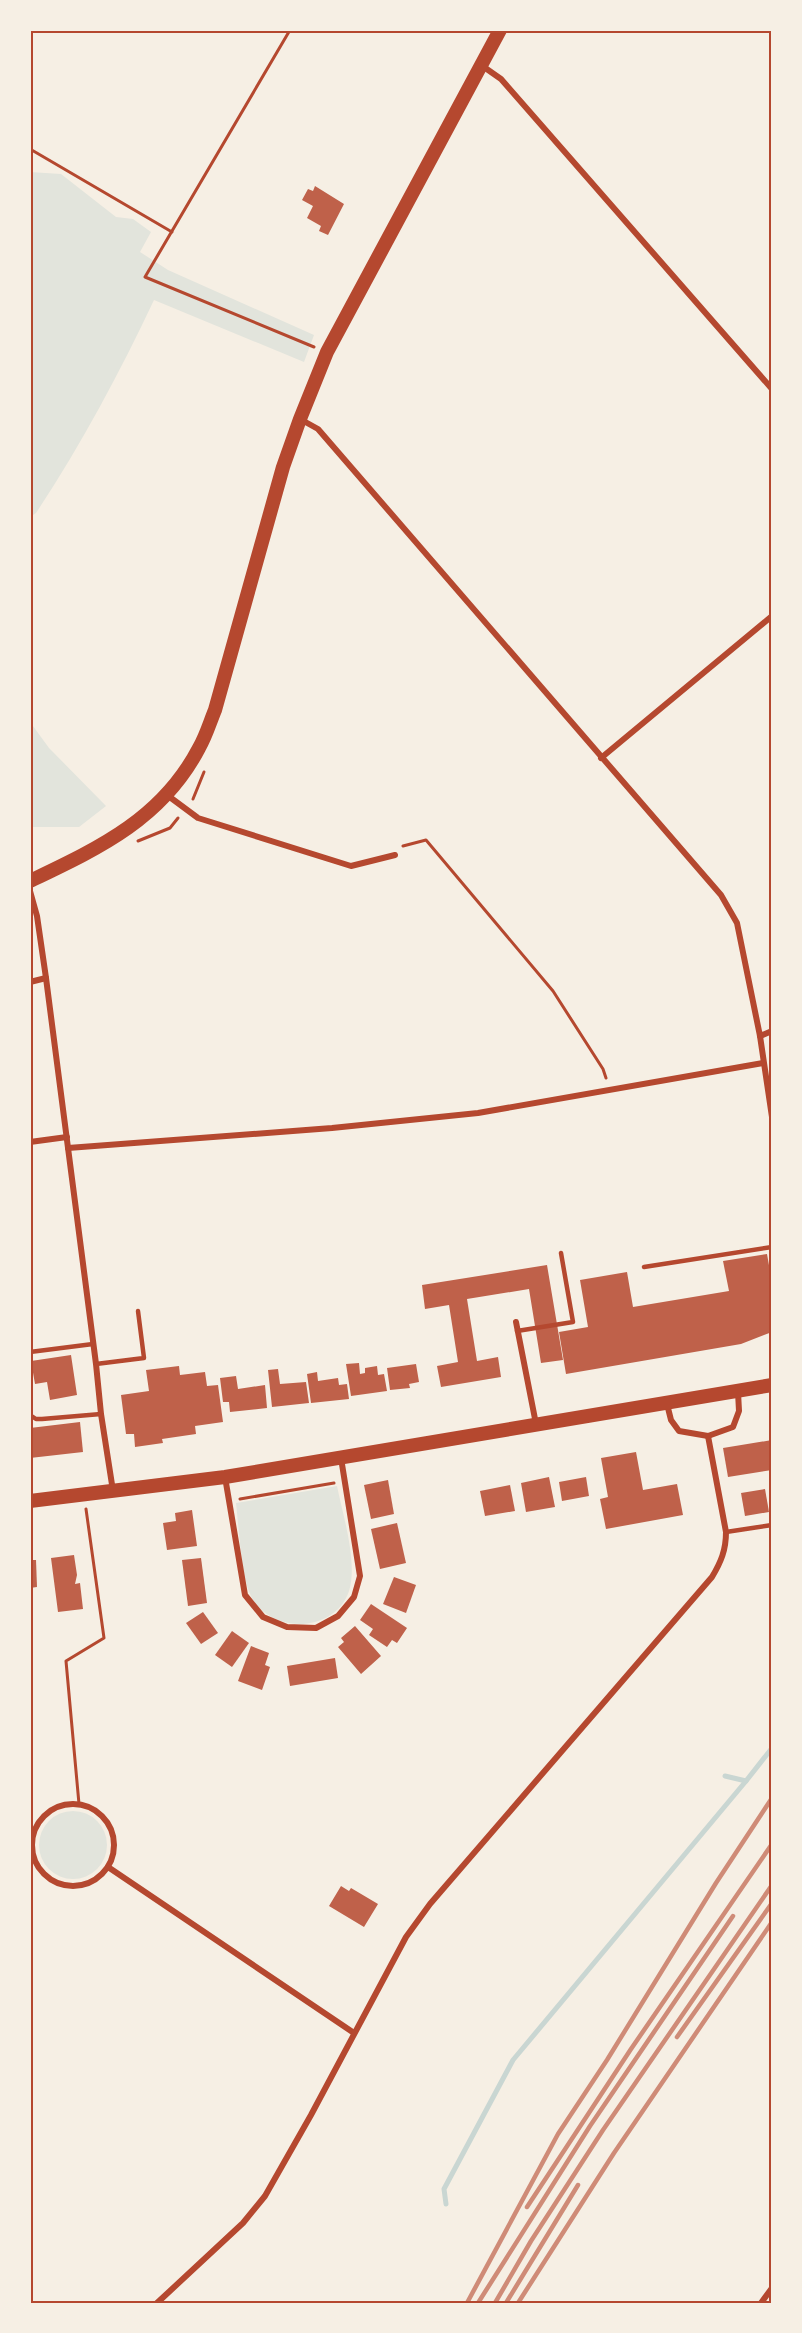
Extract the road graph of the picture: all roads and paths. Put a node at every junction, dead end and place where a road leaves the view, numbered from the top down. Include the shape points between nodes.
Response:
1 (290, 30) edge
2 (500, 30) edge
3 (481, 65) junction
4 (30, 149) edge
5 (172, 232) junction
6 (327, 352) junction
7 (772, 389) edge
8 (300, 419) junction
9 (772, 616) edge
10 (601, 758) junction
11 (166, 795) junction
12 (396, 855) joint
13 (30, 881) edge
14 (30, 891) edge
15 (46, 978) junction
16 (30, 982) edge
17 (772, 1031) edge
18 (760, 1036) junction
19 (763, 1065) junction
20 (772, 1066) edge
21 (609, 1092) junction
22 (772, 1117) edge
23 (67, 1137) junction
24 (30, 1142) edge
25 (68, 1148) junction
26 (772, 1247) edge
27 (561, 1253) dead end
28 (644, 1267) dead end
29 (138, 1311) dead end
30 (516, 1322) dead end
31 (517, 1331) junction
32 (93, 1344) junction
33 (30, 1352) edge
34 (96, 1364) junction
35 (772, 1384) edge
36 (738, 1392) junction
37 (666, 1404) junction
38 (101, 1414) junction
39 (30, 1415) edge
40 (536, 1424) junction
41 (708, 1436) junction
42 (341, 1458) junction
43 (225, 1477) junction
44 (345, 1482) junction
45 (113, 1491) junction
46 (84, 1495) junction
47 (30, 1501) edge
48 (229, 1501) junction
49 (772, 1525) edge
50 (726, 1532) junction
51 (79, 1804) junction
52 (108, 1867) junction
53 (354, 2033) junction
54 (772, 2288) edge
55 (157, 2303) edge
56 (761, 2303) edge

1 - 5 path
2 - 3 main road
3 - 6 main road
3 - 7 street via 501,79
4 - 5 path
5 - 6 path via 146,277
6 - 8 main road
8 - 10 street via 318,429
8 - 11 main road via 283,467 216,710 200,747
9 - 10 street
10 - 18 street via 730,910 737,923
11 - 12 street via 198,818 351,866
11 - 13 main road via 134,825 98,848
12 - 21 path via 398,847 426,840 553,991 603,1069
14 - 15 street
15 - 16 street
15 - 23 street
17 - 18 street
18 - 19 street
19 - 20 street
19 - 21 street
19 - 22 street
21 - 25 street via 332,1128
23 - 24 street
23 - 25 street
25 - 32 street
26 - 28 lane
27 - 31 lane via 573,1322
29 - 34 lane via 144,1358
30 - 31 street
31 - 40 street
32 - 33 lane
32 - 34 street
34 - 38 street
35 - 36 main road
36 - 37 main road
36 - 41 street via 739,1411 733,1427
37 - 40 main road
37 - 41 street via 679,1431
38 - 39 lane via 42,1419
38 - 45 street
40 - 42 main road
41 - 50 street
42 - 43 main road
42 - 44 street
43 - 45 main road
43 - 48 street
44 - 48 path
44 - 48 street via 360,1576 354,1597 338,1616 316,1628 287,1627 263,1617 245,1595
45 - 46 main road
46 - 47 main road
46 - 51 path via 104,1638 66,1661
49 - 50 lane
50 - 53 street via 723,1554 712,1577 430,1904 406,1937
51 - 52 street via 100,1814 112,1833 114,1845
51 - 52 street via 53,1809 39,1823 32,1842 33,1856 48,1878 60,1884 87,1884
52 - 53 street
53 - 55 street via 265,2196 243,2223
54 - 56 street

